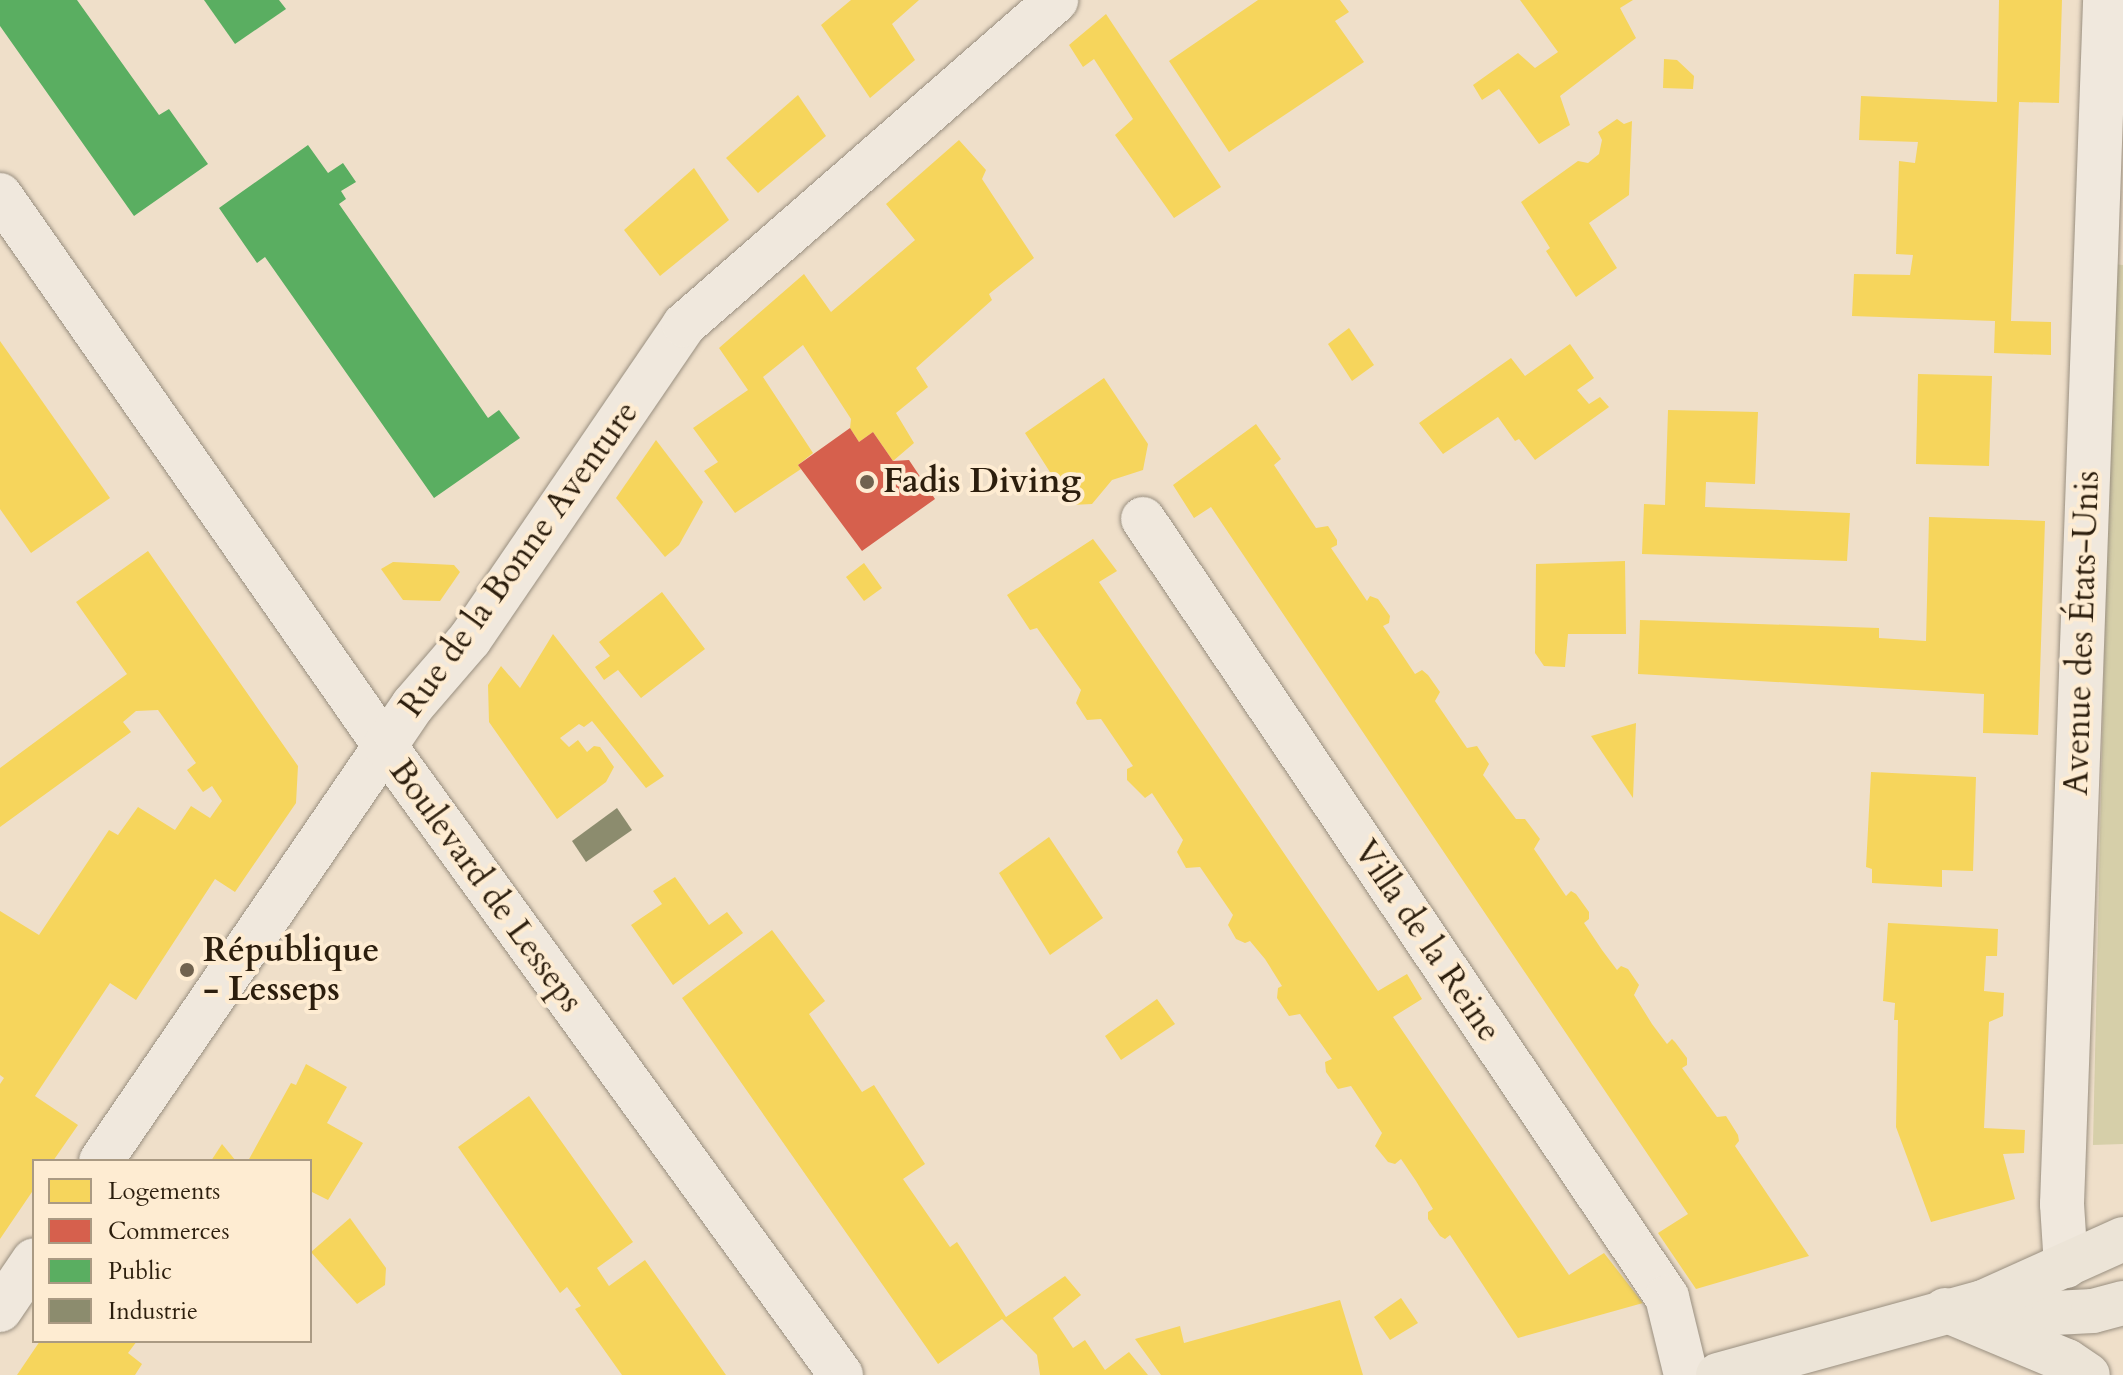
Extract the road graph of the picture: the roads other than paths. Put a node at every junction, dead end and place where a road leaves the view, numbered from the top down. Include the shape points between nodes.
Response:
1 (1056, 0) edge
2 (2105, 0) edge
3 (0, 195) edge
4 (1143, 519) dead end
5 (385, 746) junction
6 (102, 1159) edge
7 (2123, 1239) edge
8 (32, 1263) edge
9 (2066, 1266) junction
10 (2123, 1303) edge
11 (1964, 1306) junction
12 (0, 1310) edge
13 (2073, 1370) edge
14 (841, 1375) edge
15 (1686, 1375) edge
16 (1718, 1375) edge

1 - 5 street, Rue de la Bonne Aventure via 684,325 470,639
2 - 9 street, Avenue des États-Unis via 2062,1204
3 - 5 street, Boulevard de Lesseps
4 - 15 street, Villa de la Reine via 1667,1297
5 - 6 street, Rue de la Bonne Aventure
5 - 14 street, Boulevard de Lesseps
7 - 9 main road
8 - 12 street
9 - 11 main road
10 - 11 main road via 2054,1313
11 - 13 main road
11 - 16 main road

